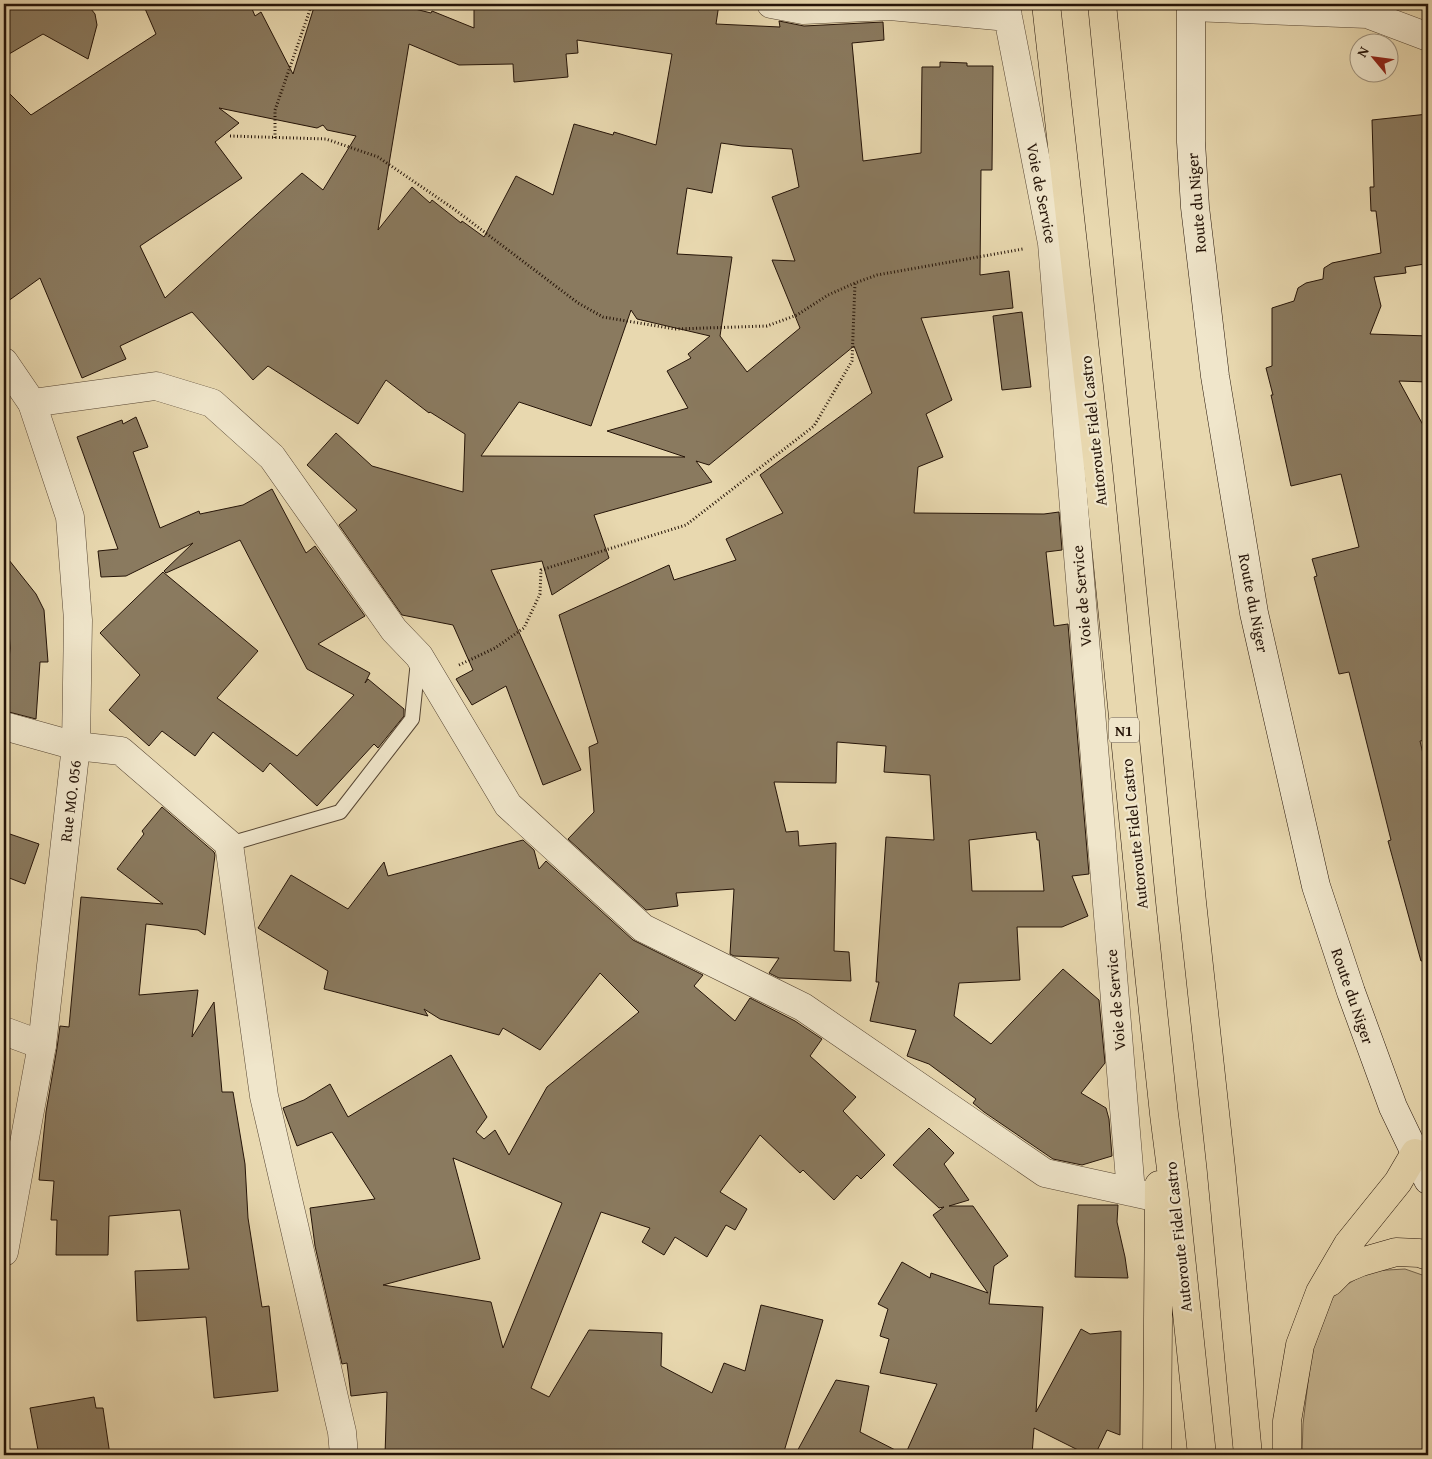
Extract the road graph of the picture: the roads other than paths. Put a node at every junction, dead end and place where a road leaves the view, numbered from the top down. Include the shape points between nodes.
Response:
1 (770, 4) edge
2 (1046, 4) edge
3 (1102, 4) edge
4 (1191, 5) edge
5 (1007, 10) edge
6 (1428, 37) edge
7 (4, 362) edge
8 (32, 402) junction
9 (425, 667) junction
10 (4, 726) edge
11 (76, 746) junction
12 (229, 844) junction
13 (4, 1031) edge
14 (42, 1045) junction
15 (1164, 1114) junction
16 (1415, 1153) junction
17 (1428, 1180) edge
18 (1131, 1192) junction
19 (1158, 1198) junction
20 (4, 1252) edge
21 (1428, 1256) edge
22 (1320, 1292) junction
23 (344, 1455) edge
24 (1157, 1455) edge
25 (1202, 1455) edge
26 (1248, 1455) edge
27 (1287, 1455) edge

1 - 5 street via 803,10 890,6
2 - 15 highway, Autoroute Fidel Castro / N1 via 1098,466
3 - 26 highway
4 - 6 street via 1366,14
4 - 16 street, Route du Niger via 1194,207 1215,376 1254,613 1316,886 1393,1107
5 - 18 street, Voie de Service via 1052,243
7 - 8 street, Rue MO. 056
8 - 9 street via 156,386 212,403 272,457 394,630
8 - 11 street, Rue MO. 056 via 70,517 78,620
9 - 12 lane via 412,719 340,812
9 - 18 street via 508,805 643,928 803,1007 1045,1173
10 - 11 street
11 - 12 street via 121,751
11 - 14 street, Rue MO. 056
12 - 23 street via 264,1096 342,1432
13 - 14 street
14 - 20 street, Rue MO. 056
15 - 19 highway
15 - 25 highway, Autoroute Fidel Castro / N1
16 - 17 street, Route du Niger
16 - 22 highway via 1398,1182 1348,1244
18 - 19 street
19 - 24 highway
21 - 22 highway via 1396,1252 1361,1262 1342,1270
22 - 27 highway via 1300,1345 1287,1421

